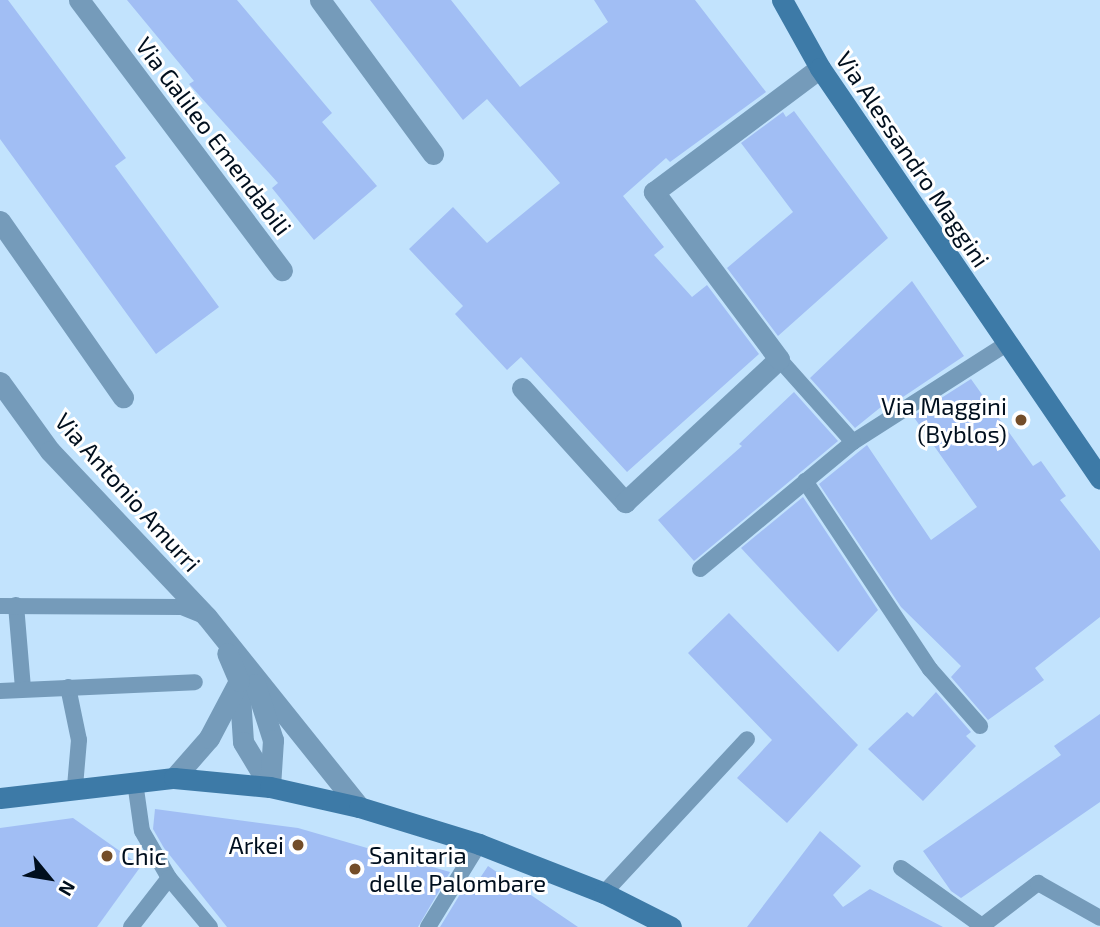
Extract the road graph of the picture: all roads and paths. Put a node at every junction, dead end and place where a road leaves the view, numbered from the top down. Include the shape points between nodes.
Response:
1 (79, 0) edge
2 (320, 0) edge
3 (782, 0) edge
4 (820, 68) junction
5 (433, 154) dead end
6 (0, 221) edge
7 (282, 270) dead end
8 (1006, 344) junction
9 (779, 359) junction
10 (0, 382) edge
11 (522, 388) dead end
12 (123, 397) dead end
13 (853, 442) junction
14 (1100, 479) edge
15 (804, 481) junction
16 (700, 569) dead end
17 (8, 606) edge
18 (206, 617) junction
19 (245, 676) junction
20 (195, 682) dead end
21 (68, 687) junction
22 (23, 689) junction
23 (0, 691) edge
24 (980, 726) dead end
25 (747, 739) dead end
26 (174, 778) junction
27 (135, 782) junction
28 (75, 787) junction
29 (270, 787) junction
30 (0, 798) edge
31 (359, 807) junction
32 (479, 844) junction
33 (901, 868) dead end
34 (169, 878) junction
35 (604, 893) junction
36 (1100, 918) edge
37 (131, 927) edge
38 (210, 927) edge
39 (428, 927) edge
40 (670, 927) edge

1 - 7 street, Via Galileo Emendabili
2 - 5 street
3 - 4 street, Via Alessandro Maggini
4 - 8 street, Via Alessandro Maggini
4 - 9 street via 654,192
6 - 12 street
8 - 13 lane
8 - 14 street, Via Alessandro Maggini
9 - 11 street via 625,502
9 - 13 lane
10 - 18 street, Via Antonio Amurri via 50,451
13 - 15 lane
15 - 16 lane
15 - 24 lane via 930,669
17 - 18 lane via 181,607
17 - 22 lane
18 - 19 street, Via Antonio Amurri
19 - 26 street via 209,738
19 - 29 street via 243,742
19 - 31 street, Via Antonio Amurri
20 - 21 lane
21 - 22 lane
21 - 28 lane via 79,740
22 - 23 lane
25 - 35 lane
26 - 27 street
26 - 29 street
27 - 28 street
27 - 34 lane via 142,831
28 - 30 street
29 - 31 street
31 - 32 street
32 - 35 street
32 - 39 lane
33 - 36 lane via 982,926 1038,883
34 - 37 lane
34 - 38 lane
35 - 40 street

